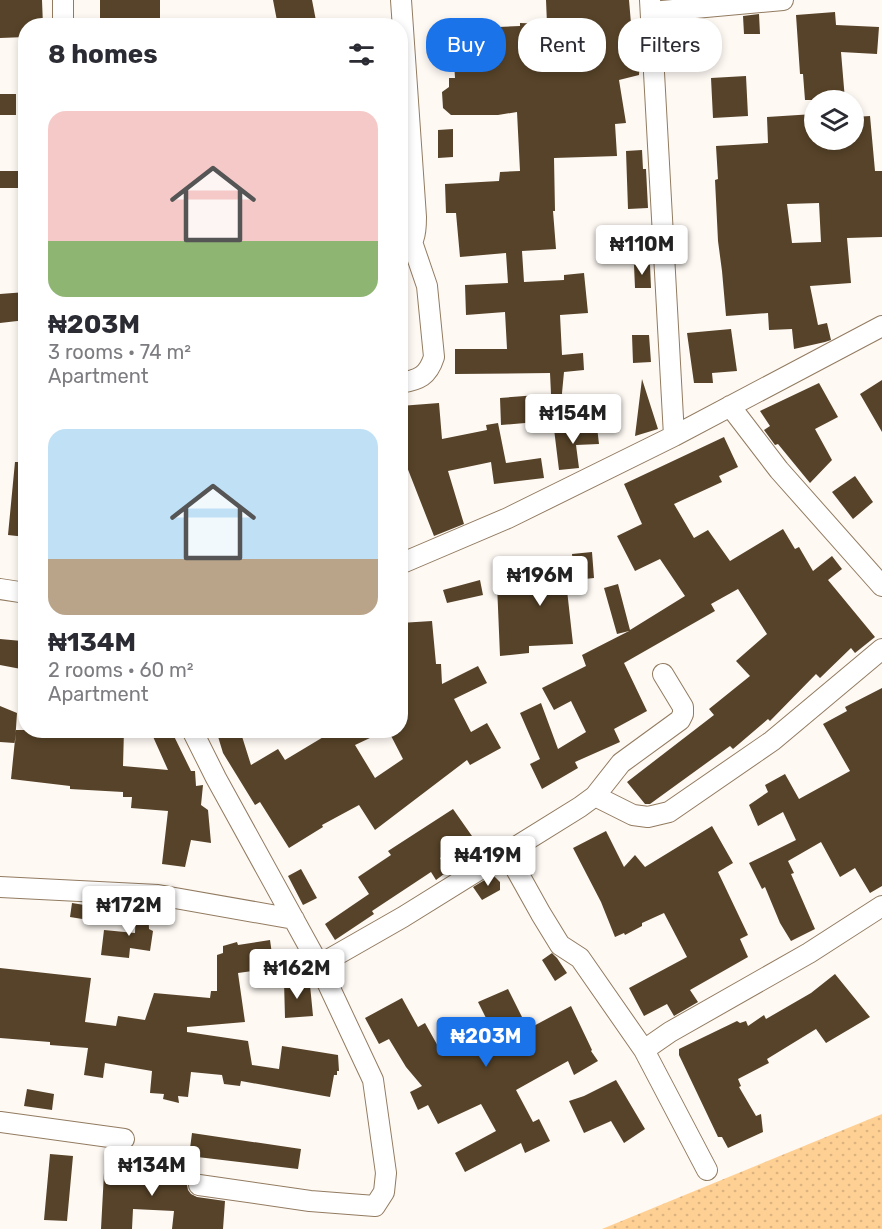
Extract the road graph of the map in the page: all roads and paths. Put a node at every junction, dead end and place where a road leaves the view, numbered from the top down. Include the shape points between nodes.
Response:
1 (63, 0) edge
2 (401, 0) edge
3 (783, 0) edge
4 (651, 6) edge
5 (63, 18) edge
6 (402, 18) edge
7 (408, 102) edge
8 (408, 245) edge
9 (408, 252) edge
10 (882, 326) edge
11 (408, 382) edge
12 (730, 406) junction
13 (674, 436) junction
14 (408, 561) edge
15 (882, 586) edge
16 (0, 589) edge
17 (18, 592) edge
18 (882, 649) edge
19 (663, 674) dead end
20 (196, 738) edge
21 (595, 796) junction
22 (507, 853) junction
23 (0, 887) edge
24 (882, 906) edge
25 (294, 919) junction
26 (319, 965) junction
27 (644, 1050) junction
28 (0, 1122) edge
29 (124, 1139) dead end
30 (707, 1170) dead end
31 (199, 1185) dead end

1 - 5 street
2 - 6 street
3 - 4 street
4 - 13 street
7 - 8 street via 416,234
9 - 11 street via 427,286 434,357 430,369
10 - 12 street
12 - 13 street
12 - 15 street via 779,470
13 - 14 street via 508,518
16 - 17 street
18 - 21 street via 772,741 669,812 648,817 633,815
19 - 21 street via 683,707 680,720 621,763
20 - 25 street
21 - 22 street
22 - 26 street
22 - 27 street via 560,945 580,958
23 - 25 street via 158,895
24 - 27 street
25 - 26 street
26 - 31 street via 373,1080 386,1173 384,1192 375,1206
27 - 30 street
28 - 29 street

